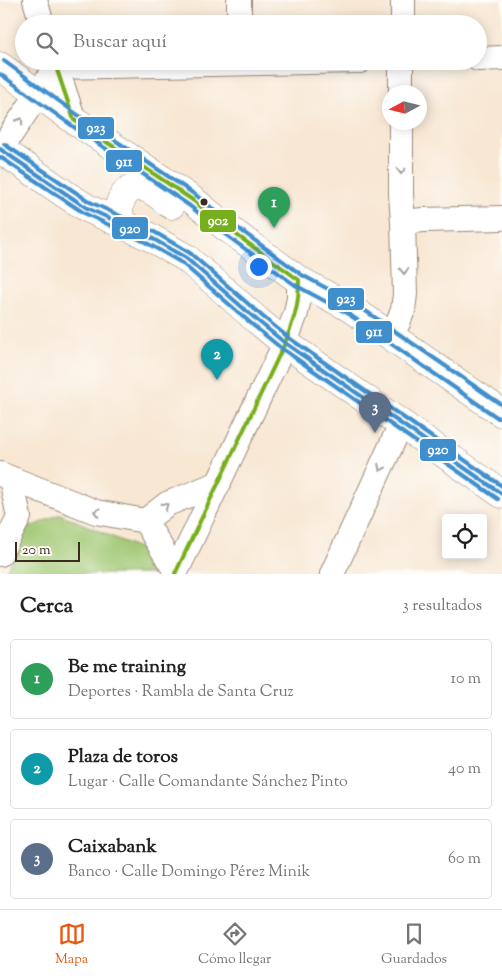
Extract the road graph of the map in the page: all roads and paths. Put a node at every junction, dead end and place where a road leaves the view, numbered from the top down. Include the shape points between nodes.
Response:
1 (35, 0) edge
2 (239, 0) edge
3 (404, 0) edge
4 (39, 15) edge
5 (239, 15) edge
6 (403, 15) edge
7 (502, 58) edge
8 (487, 59) edge
9 (0, 66) edge
10 (51, 70) edge
11 (57, 70) edge
12 (401, 70) edge
13 (401, 85) edge
14 (38, 93) junction
15 (74, 120) junction
16 (401, 130) edge
17 (0, 149) edge
18 (502, 218) edge
19 (403, 222) junction
20 (122, 224) junction
21 (223, 225) junction
22 (299, 280) junction
23 (389, 335) junction
24 (285, 343) junction
25 (502, 413) edge
26 (402, 424) junction
27 (6, 477) edge
28 (218, 483) junction
29 (502, 494) edge
30 (145, 521) junction
31 (0, 554) edge
32 (175, 573) edge
33 (332, 574) edge

1 - 4 street
2 - 5 street
3 - 6 street
7 - 8 street
9 - 14 main road
10 - 14 street
11 - 15 street
12 - 13 street
14 - 15 main road
17 -> 14 street
15 - 21 main road via 194,201
16 -> 19 street
17 - 20 main road via 80,204
18 - 19 street
19 -> 23 street via 403,310
20 - 21 main road via 119,206 124,194 134,187 142,187 187,216
20 - 24 main road via 186,258
21 - 22 main road
22 - 23 main road via 350,308
22 - 24 street via 300,298
23 - 25 main road
24 - 26 main road
24 - 28 street
26 - 29 main road
26 -> 33 street
30 -> 27 street via 96,512
27 - 31 street via 19,518
30 -> 28 street via 167,504
28 - 32 street
30 - 32 street

